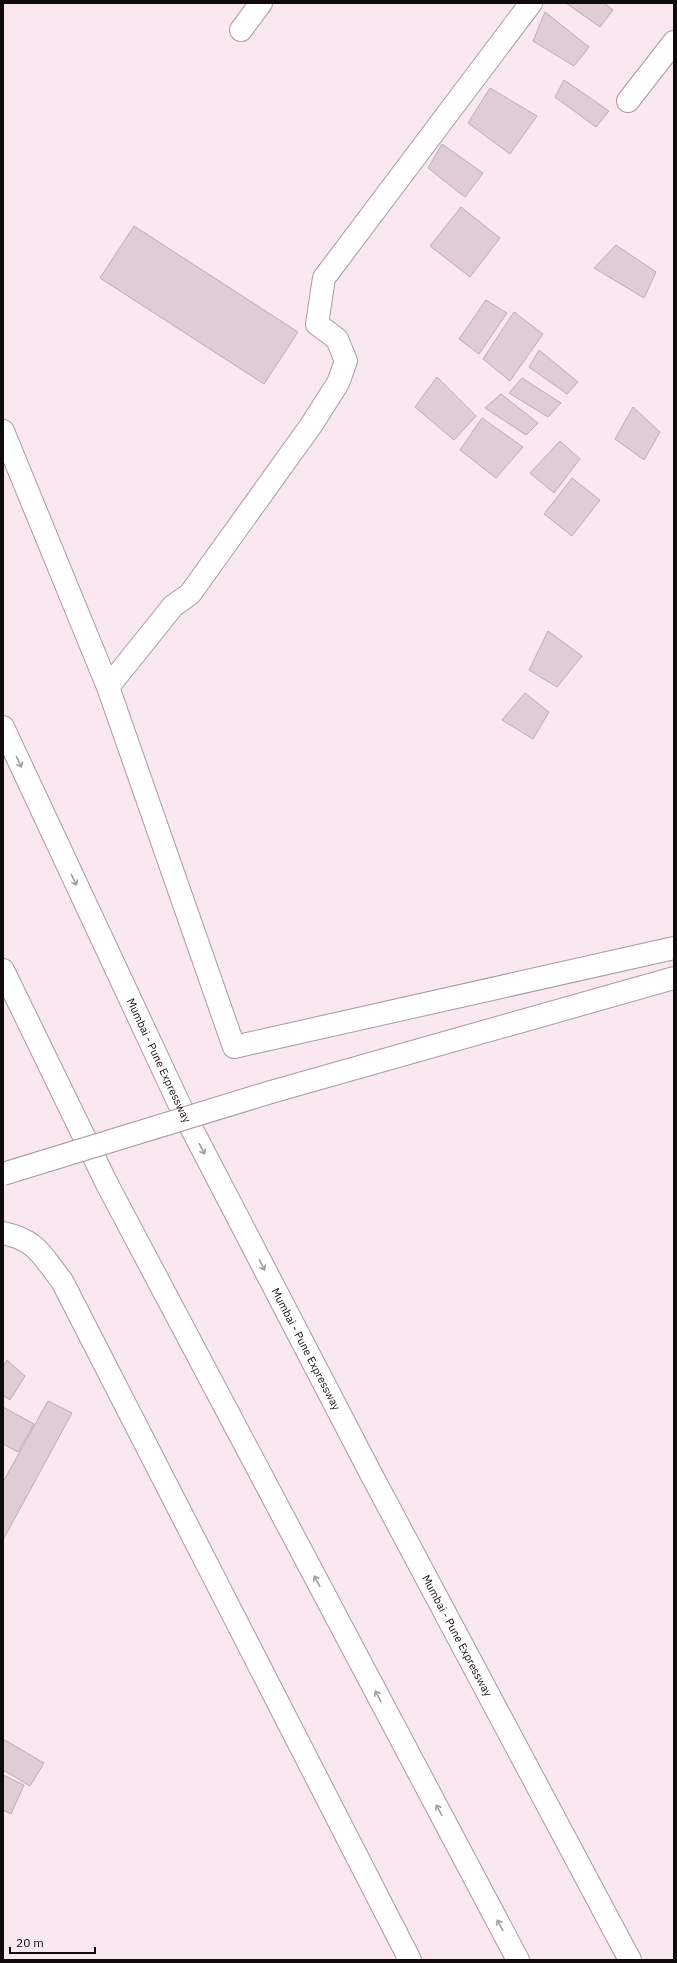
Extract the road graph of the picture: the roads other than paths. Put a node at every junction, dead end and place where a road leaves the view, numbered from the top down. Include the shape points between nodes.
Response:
1 (261, 3) edge
2 (531, 3) edge
3 (241, 30) dead end
4 (674, 42) edge
5 (628, 101) dead end
6 (3, 431) edge
7 (108, 687) junction
8 (3, 727) edge
9 (674, 948) edge
10 (3, 970) edge
11 (674, 978) edge
12 (3, 1174) edge
13 (3, 1233) edge
14 (410, 1960) edge
15 (518, 1960) edge
16 (630, 1960) edge

1 - 3 main road
2 - 7 main road via 324,278 317,324 337,339 346,361 338,383 312,424 190,594 173,606
4 - 5 main road
6 - 7 main road
7 - 9 main road via 234,1047
8 -> 16 main road, Mumbai - Pune Expressway via 182,1110 370,1472
15 -> 10 main road via 107,1184
11 - 12 main road, bridge via 272,1092
13 - 14 main road via 19,1236 33,1244 62,1281

